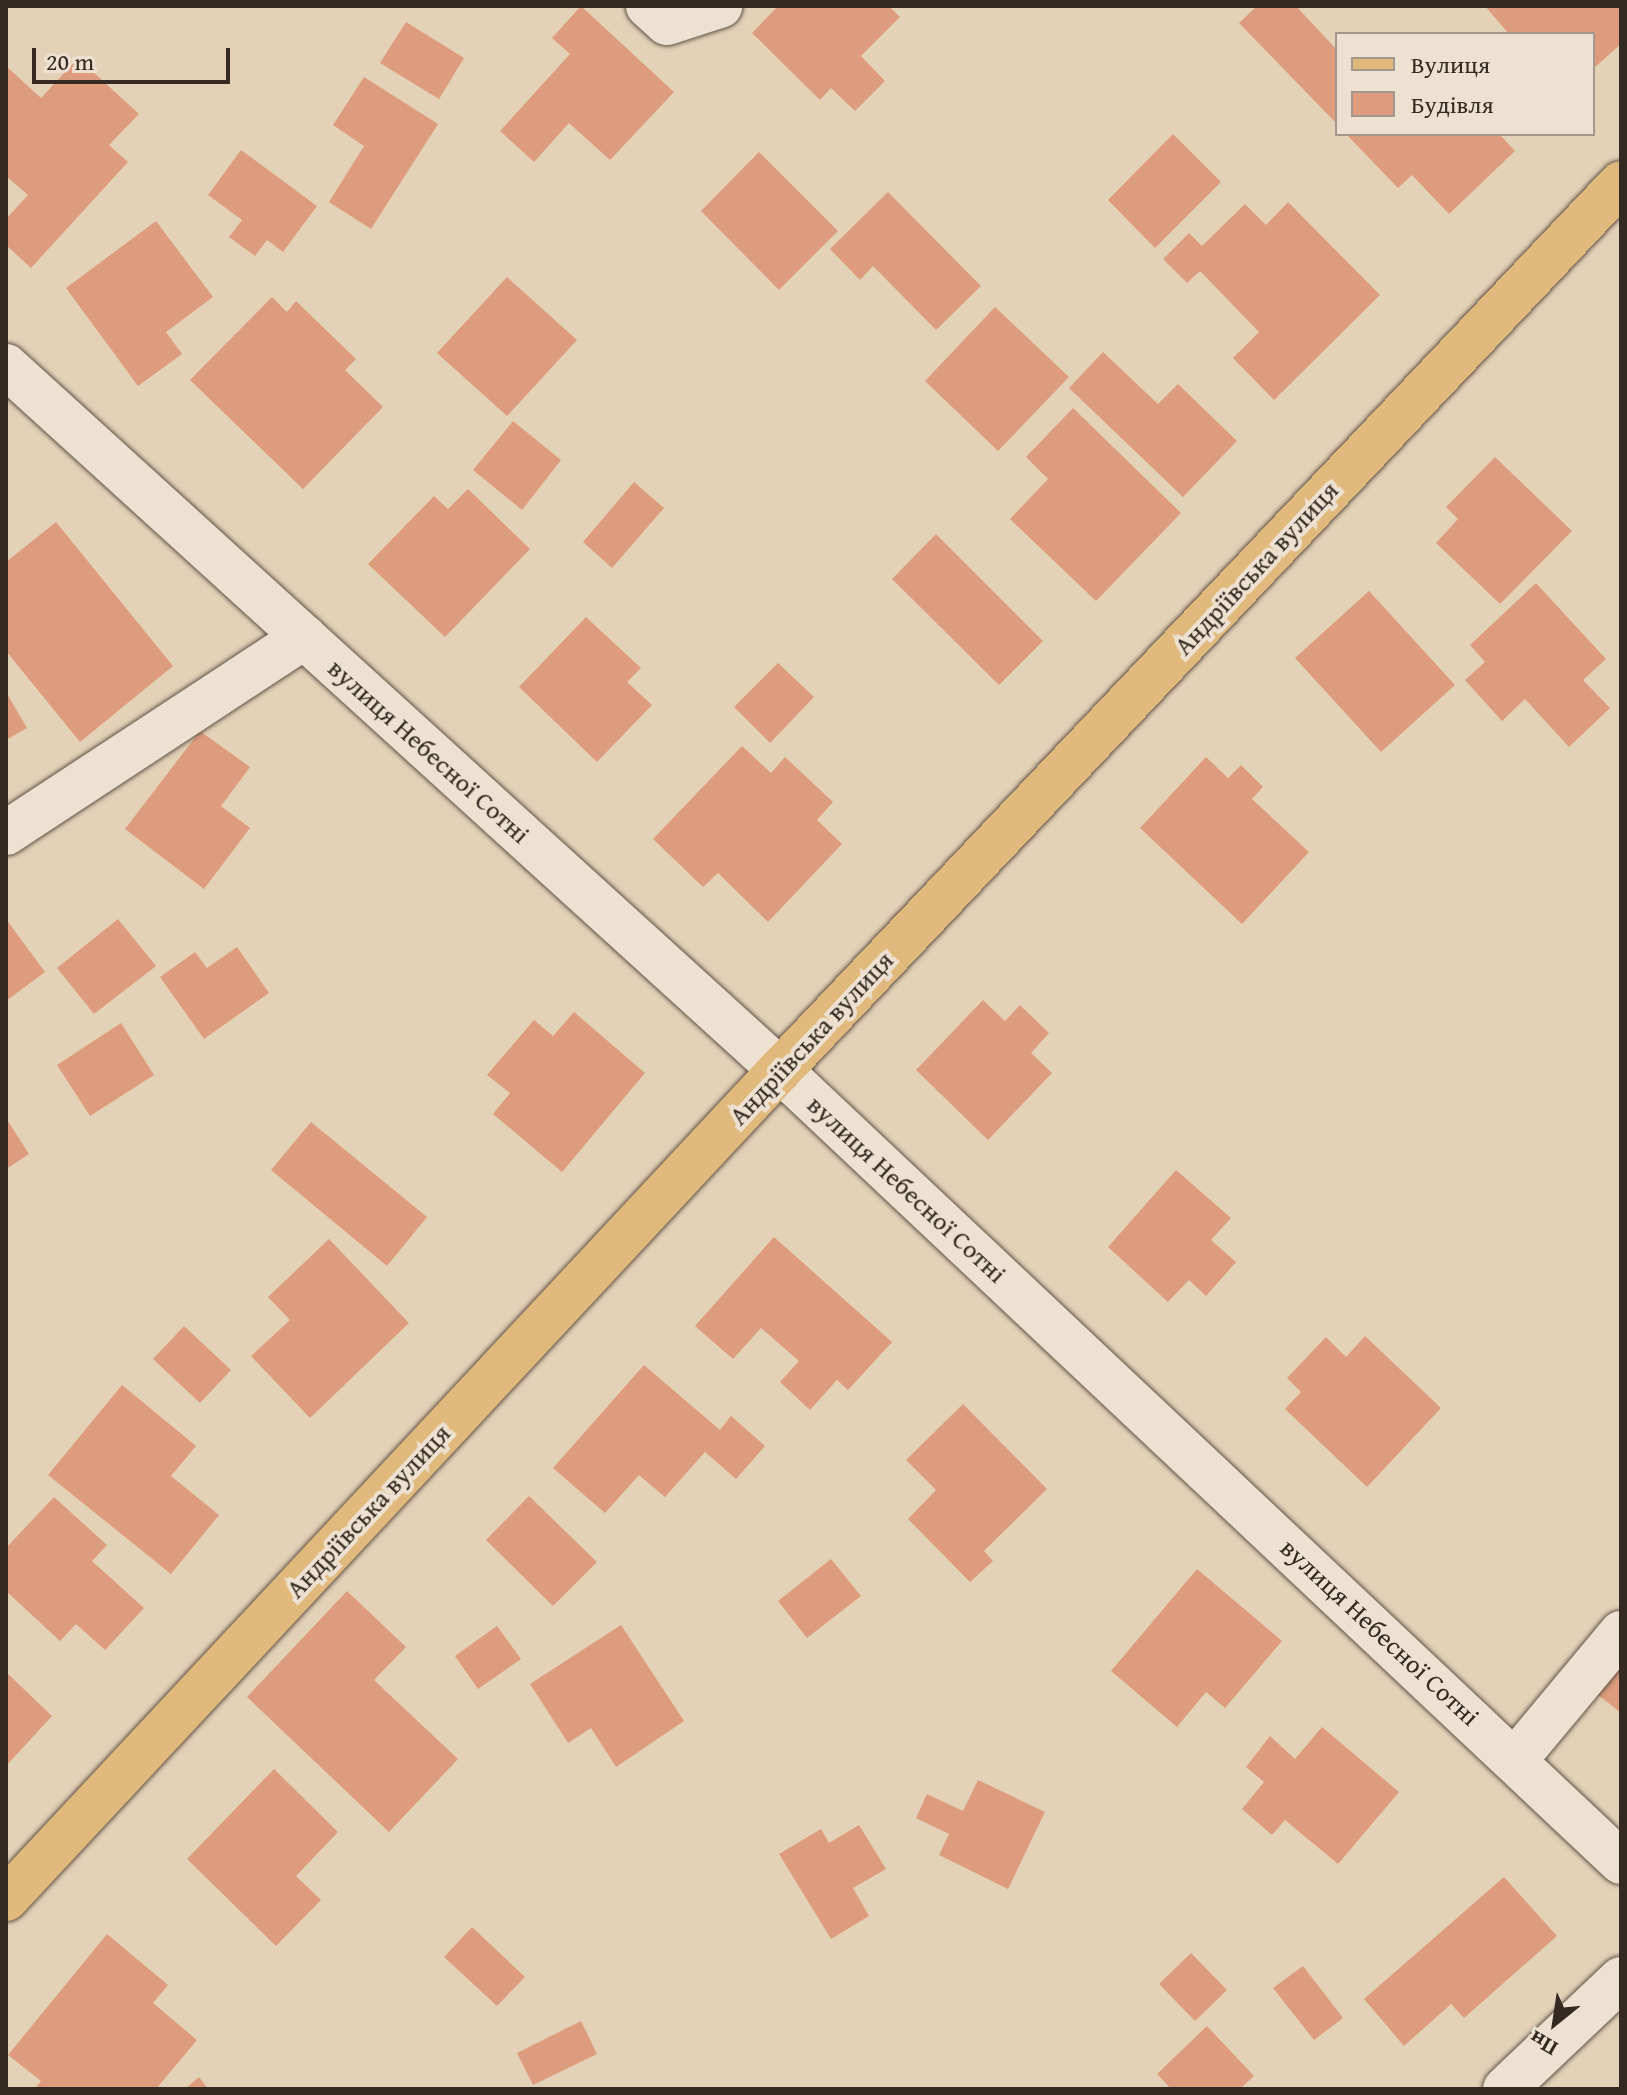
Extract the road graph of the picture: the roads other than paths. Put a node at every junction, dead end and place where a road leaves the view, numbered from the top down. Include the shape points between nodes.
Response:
1 (648, 6) edge
2 (720, 6) edge
3 (1621, 183) edge
4 (6, 366) edge
5 (304, 637) junction
6 (6, 833) edge
7 (780, 1070) junction
8 (1621, 1633) edge
9 (1516, 1759) junction
10 (1621, 1862) edge
11 (6, 1899) edge
12 (1621, 1979) edge
13 (1505, 2089) edge

1 - 2 street via 667,23
3 - 7 main road, Андріївська вулиця
4 - 5 street, вулиця Небесної Сотні
5 - 6 street
5 - 7 street, вулиця Небесної Сотні
7 - 9 street, вулиця Небесної Сотні
7 - 11 main road, Андріївська вулиця
8 - 9 street
9 - 10 street, вулиця Небесної Сотні
12 - 13 street

